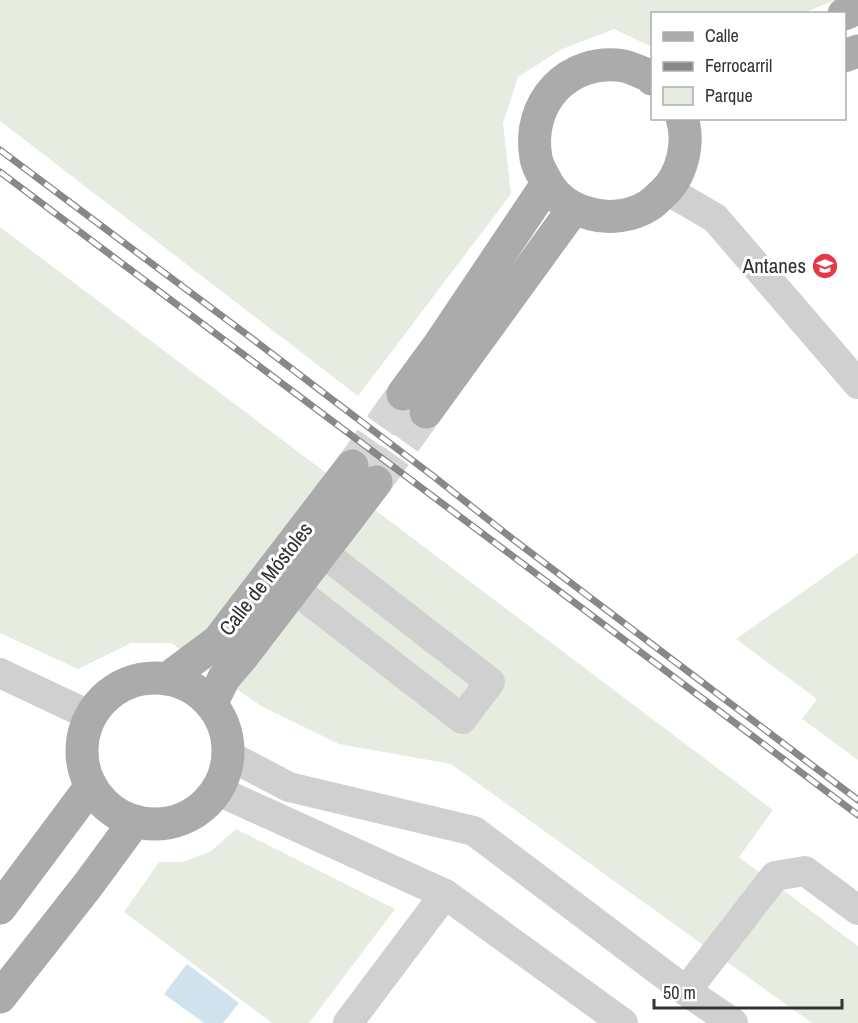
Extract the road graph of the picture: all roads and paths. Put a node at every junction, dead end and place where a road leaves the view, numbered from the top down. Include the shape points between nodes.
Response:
1 (651, 77) edge
2 (686, 120) edge
3 (547, 184) junction
4 (667, 190) junction
5 (574, 208) junction
6 (858, 384) edge
7 (322, 552) junction
8 (294, 589) junction
9 (0, 673) edge
10 (167, 679) junction
11 (211, 704) junction
12 (91, 716) junction
13 (228, 755) junction
14 (91, 786) junction
15 (216, 790) junction
16 (135, 821) junction
17 (445, 894) junction
18 (0, 908) edge
19 (858, 910) edge
20 (686, 991) junction
21 (0, 997) edge
22 (348, 1023) edge
23 (622, 1023) edge
24 (733, 1023) edge

1 - 3 main road via 626,66 600,65 576,73 555,88 540,110 534,135 536,160
2 - 4 main road via 686,146 680,170
3 - 5 main road
3 - 5 main road via 439,345 415,403
4 - 5 main road via 648,207 624,216 599,216
4 - 6 street via 715,218
7 - 8 main road, Calle de Móstoles
7 - 8 street via 490,682 462,719
7 - 10 main road, Calle de Móstoles via 364,474 218,641
8 - 11 main road, Calle de Móstoles via 224,678
9 - 12 street
10 - 11 main road via 183,683
10 - 12 main road via 144,678 123,685 104,699
11 - 13 main road via 221,719
12 - 14 main road via 83,739 83,763
13 - 15 main road
13 - 20 street via 289,787 474,831
14 - 16 main road via 117,813
14 - 18 main road
15 - 16 main road via 201,808 181,819 158,824
15 - 17 street
16 - 21 main road
17 - 22 street
17 - 23 street
19 - 20 street via 805,871 774,876
20 - 24 street

